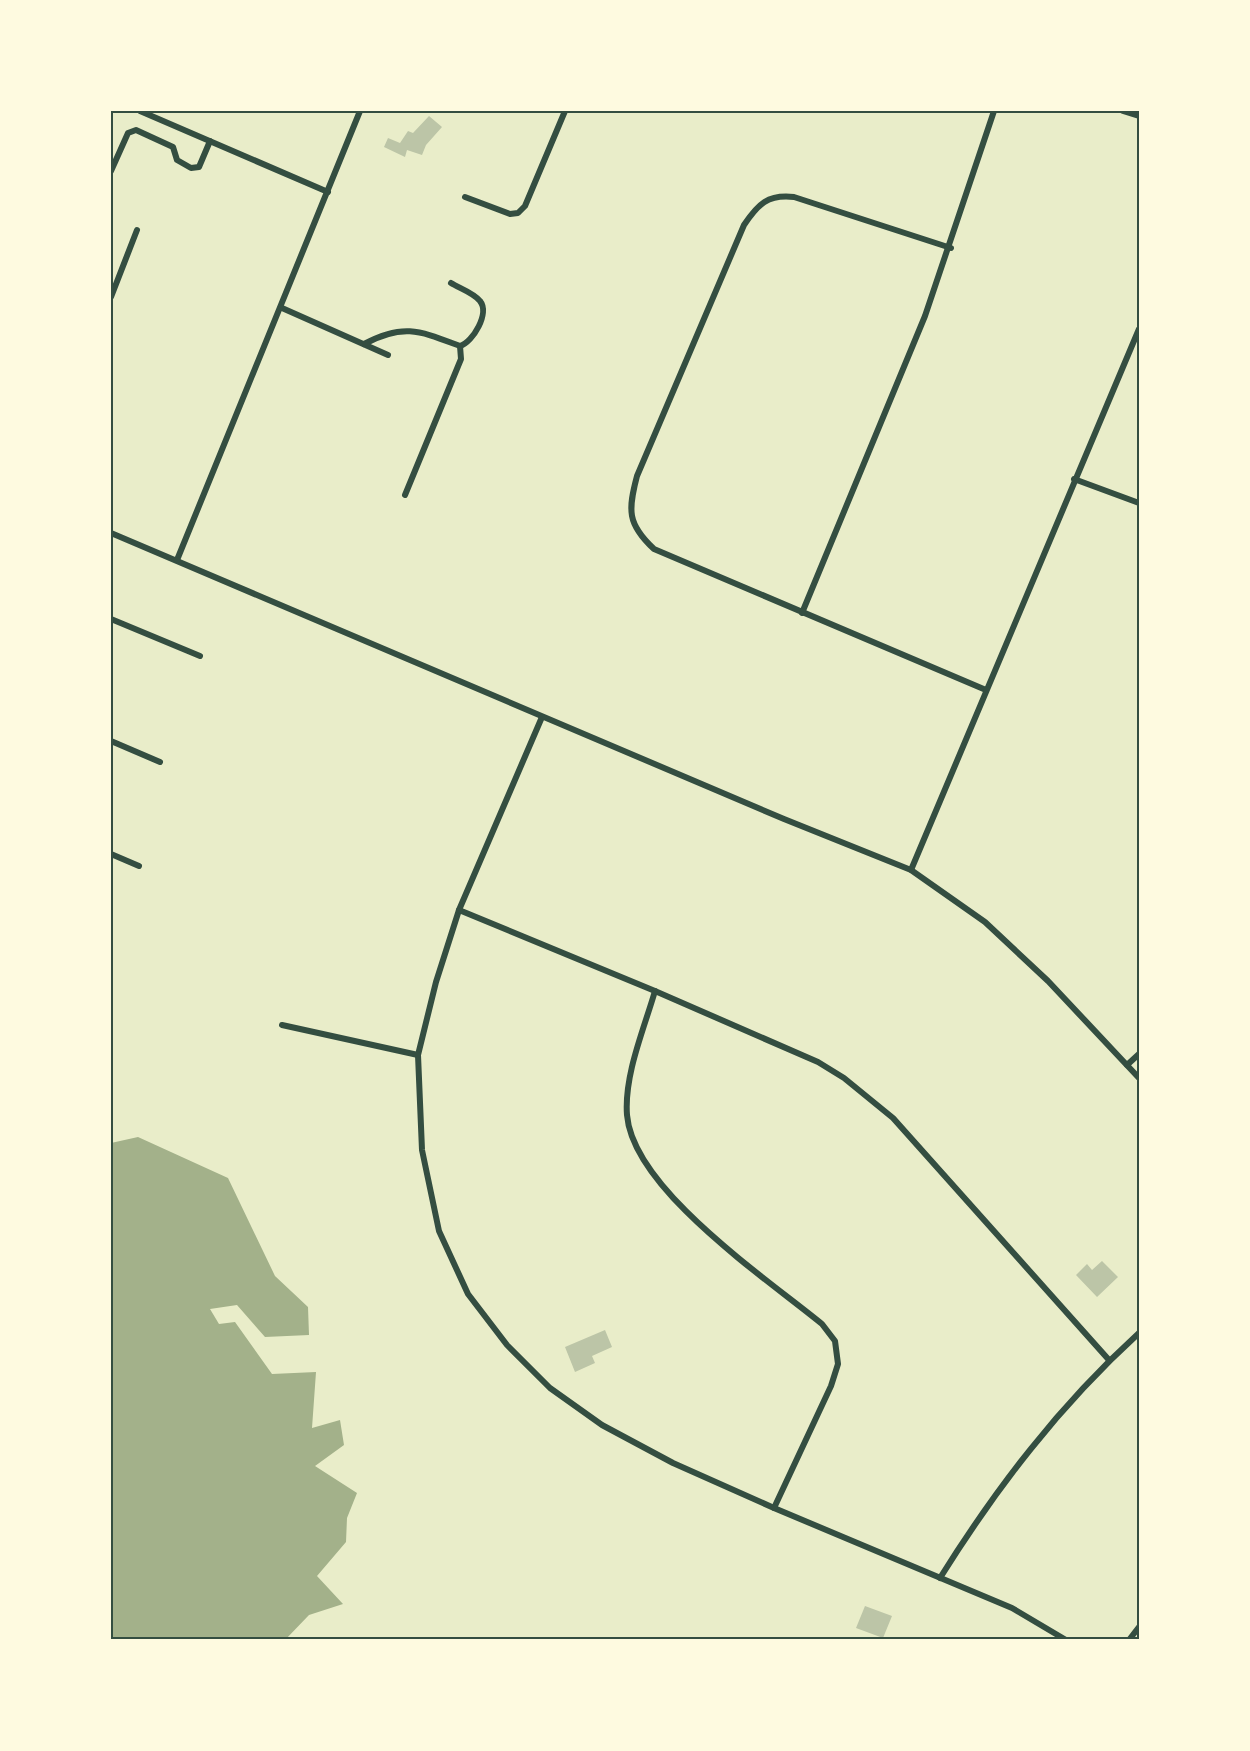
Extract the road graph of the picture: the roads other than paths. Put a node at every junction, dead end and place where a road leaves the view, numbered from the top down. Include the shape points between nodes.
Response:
1 (140, 111) edge
2 (360, 111) edge
3 (565, 111) edge
4 (994, 111) edge
5 (1123, 111) edge
6 (1139, 116) edge
7 (210, 141) junction
8 (111, 171) edge
9 (328, 192) junction
10 (465, 197) dead end
11 (137, 230) dead end
12 (951, 248) junction
13 (450, 283) dead end
14 (111, 297) edge
15 (282, 308) junction
16 (1139, 329) edge
17 (364, 344) junction
18 (460, 346) junction
19 (388, 355) dead end
20 (1074, 479) junction
21 (405, 495) dead end
22 (1139, 503) edge
23 (111, 533) edge
24 (177, 560) junction
25 (802, 613) junction
26 (111, 619) edge
27 (200, 656) dead end
28 (986, 690) junction
29 (542, 717) junction
30 (111, 741) edge
31 (160, 762) dead end
32 (111, 854) edge
33 (140, 866) dead end
34 (911, 870) junction
35 (459, 910) junction
36 (655, 991) junction
37 (282, 1025) dead end
38 (1139, 1054) edge
39 (418, 1055) junction
40 (1127, 1065) junction
41 (1139, 1078) edge
42 (1139, 1333) edge
43 (1109, 1360) junction
44 (774, 1508) junction
45 (940, 1578) junction
46 (1139, 1627) edge
47 (1066, 1640) edge
48 (1130, 1640) edge

1 - 7 street
2 - 9 street
3 - 10 street via 525,206 518,213 510,214
4 - 12 street
5 - 6 street
7 - 8 street via 199,167 191,168 177,160 173,147 136,130 128,133
7 - 9 street
9 - 15 street
11 - 14 street
12 - 25 street
12 - 25 street via 794,197 767,198 744,225 637,476 631,501 632,520 640,536 654,549
13 - 18 street via 479,298 483,305 473,336
15 - 17 street
15 - 24 street
16 - 20 street
17 - 18 street via 403,330 417,330
17 - 19 street
18 - 21 street via 458,367
20 - 22 street
20 - 28 street
23 - 24 street
24 - 29 street
25 - 28 street
26 - 27 street
28 - 34 street
29 - 34 street
29 - 35 street
30 - 31 street
32 - 33 street
34 - 40 street via 984,922 1048,981
35 - 36 street
35 - 39 street
36 - 43 street via 818,1062 844,1078 893,1118
36 - 44 street via 629,1083 627,1115 636,1146 656,1180 684,1211 822,1324 835,1341 838,1364 831,1386
37 - 39 street
38 - 40 street
39 - 44 street via 423,1150 439,1231 468,1293 507,1346 550,1388 602,1425 673,1463
40 - 41 street
42 - 43 street
43 - 45 street via 1032,1444 984,1507
44 - 45 street
45 - 47 street via 1012,1608
46 - 48 street

